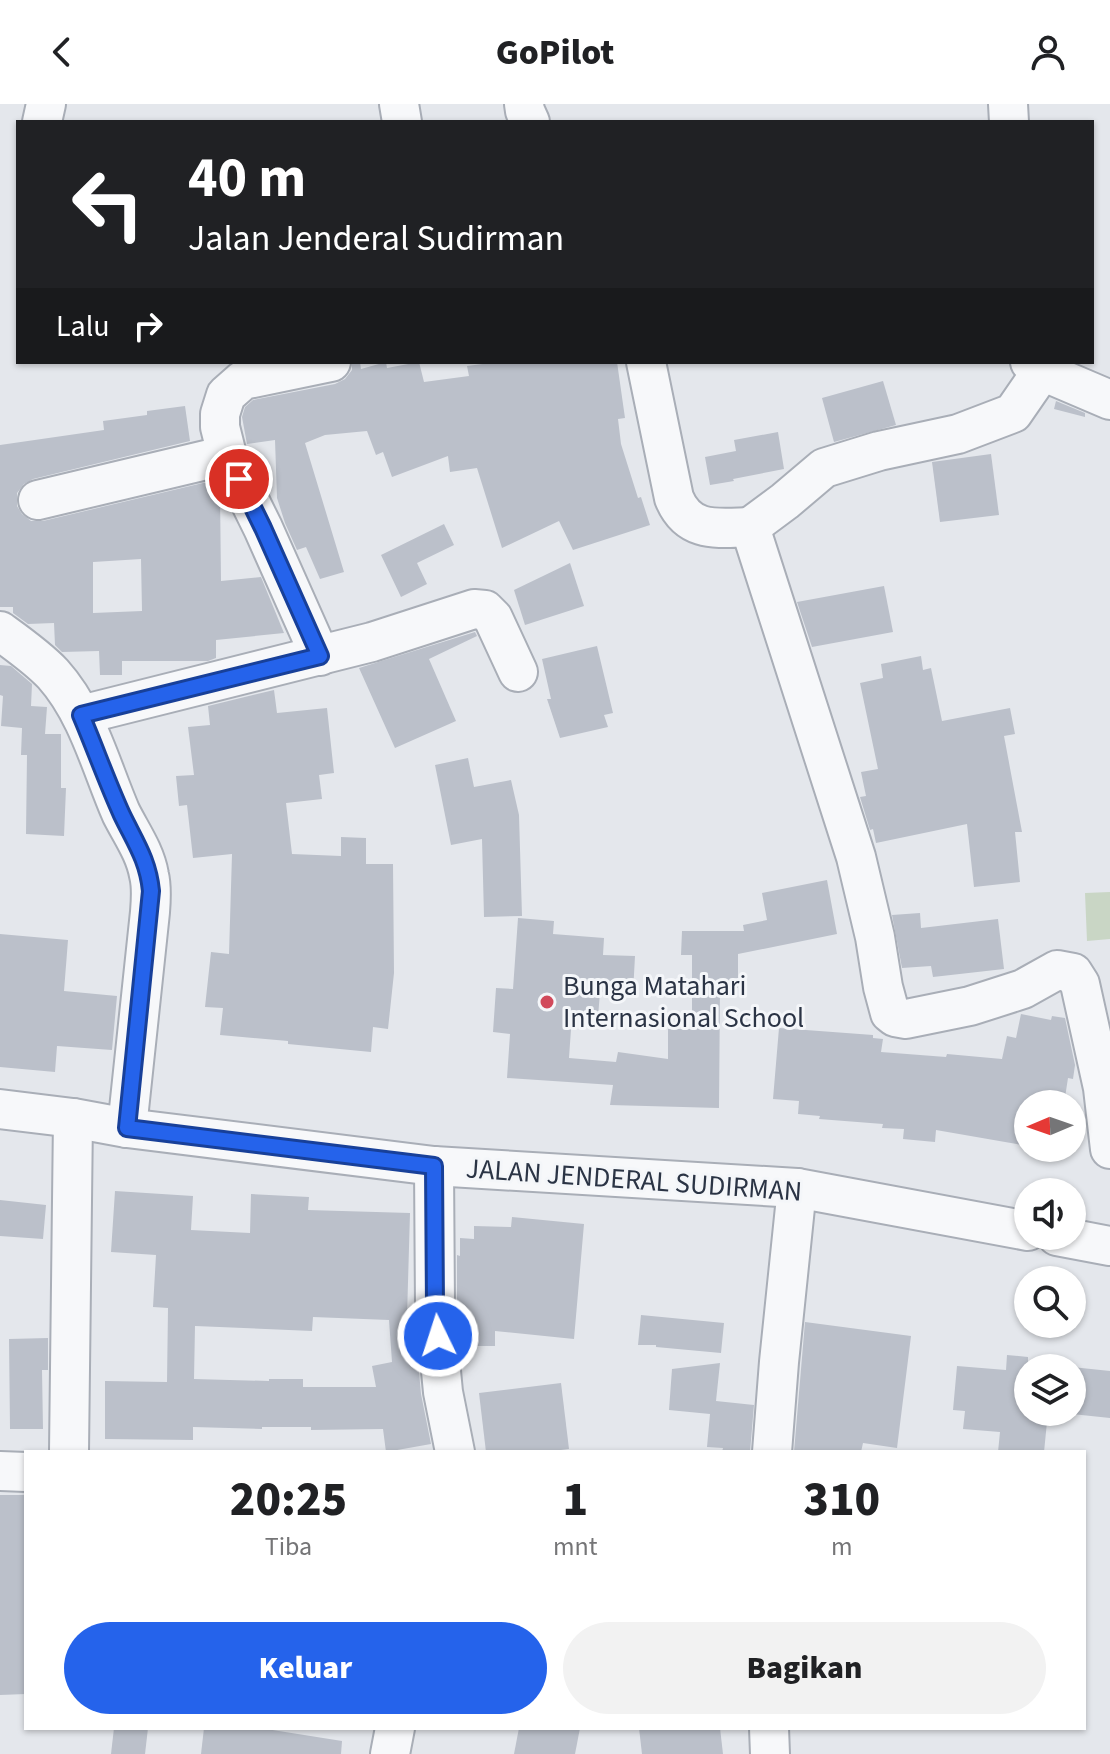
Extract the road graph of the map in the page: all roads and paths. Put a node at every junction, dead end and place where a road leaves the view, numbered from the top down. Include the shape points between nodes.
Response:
1 (321, 364) edge
2 (646, 364) edge
3 (1036, 366) edge
4 (1110, 400) edge
5 (227, 455) junction
6 (38, 500) dead end
7 (750, 527) junction
8 (0, 631) edge
9 (320, 656) junction
10 (518, 672) dead end
11 (81, 715) junction
12 (0, 1109) edge
13 (73, 1118) junction
14 (127, 1128) junction
15 (1110, 1149) edge
16 (434, 1166) junction
17 (797, 1188) junction
18 (1014, 1228) edge
19 (1086, 1241) edge
20 (1110, 1246) edge
21 (69, 1450) edge
22 (455, 1450) edge
23 (772, 1450) edge
24 (0, 1471) edge
25 (24, 1472) edge
26 (395, 1730) edge
27 (769, 1730) edge
28 (390, 1754) edge
29 (770, 1754) edge

1 - 5 street via 243,380 226,395 220,427
2 - 7 street via 678,508 705,527
3 - 4 street
3 - 7 street via 1013,413 958,434 824,468
5 - 6 street
5 - 9 street
7 - 15 street via 856,857 890,1013 906,1019 970,1006 1023,989 1057,970 1073,973 1103,1088
8 - 11 street via 53,675
9 - 10 street via 481,609 493,618
9 - 11 street
11 - 14 street via 144,856 150,882
12 - 13 street, JALAN JENDERAL SUDIRMAN
13 - 14 street, JALAN JENDERAL SUDIRMAN
13 - 21 street
14 - 16 street, JALAN JENDERAL SUDIRMAN
16 - 17 street, JALAN JENDERAL SUDIRMAN
16 - 22 street via 435,1308
17 - 18 street, JALAN JENDERAL SUDIRMAN
17 - 23 street
19 - 20 street
24 - 25 street
26 - 28 street
27 - 29 street

